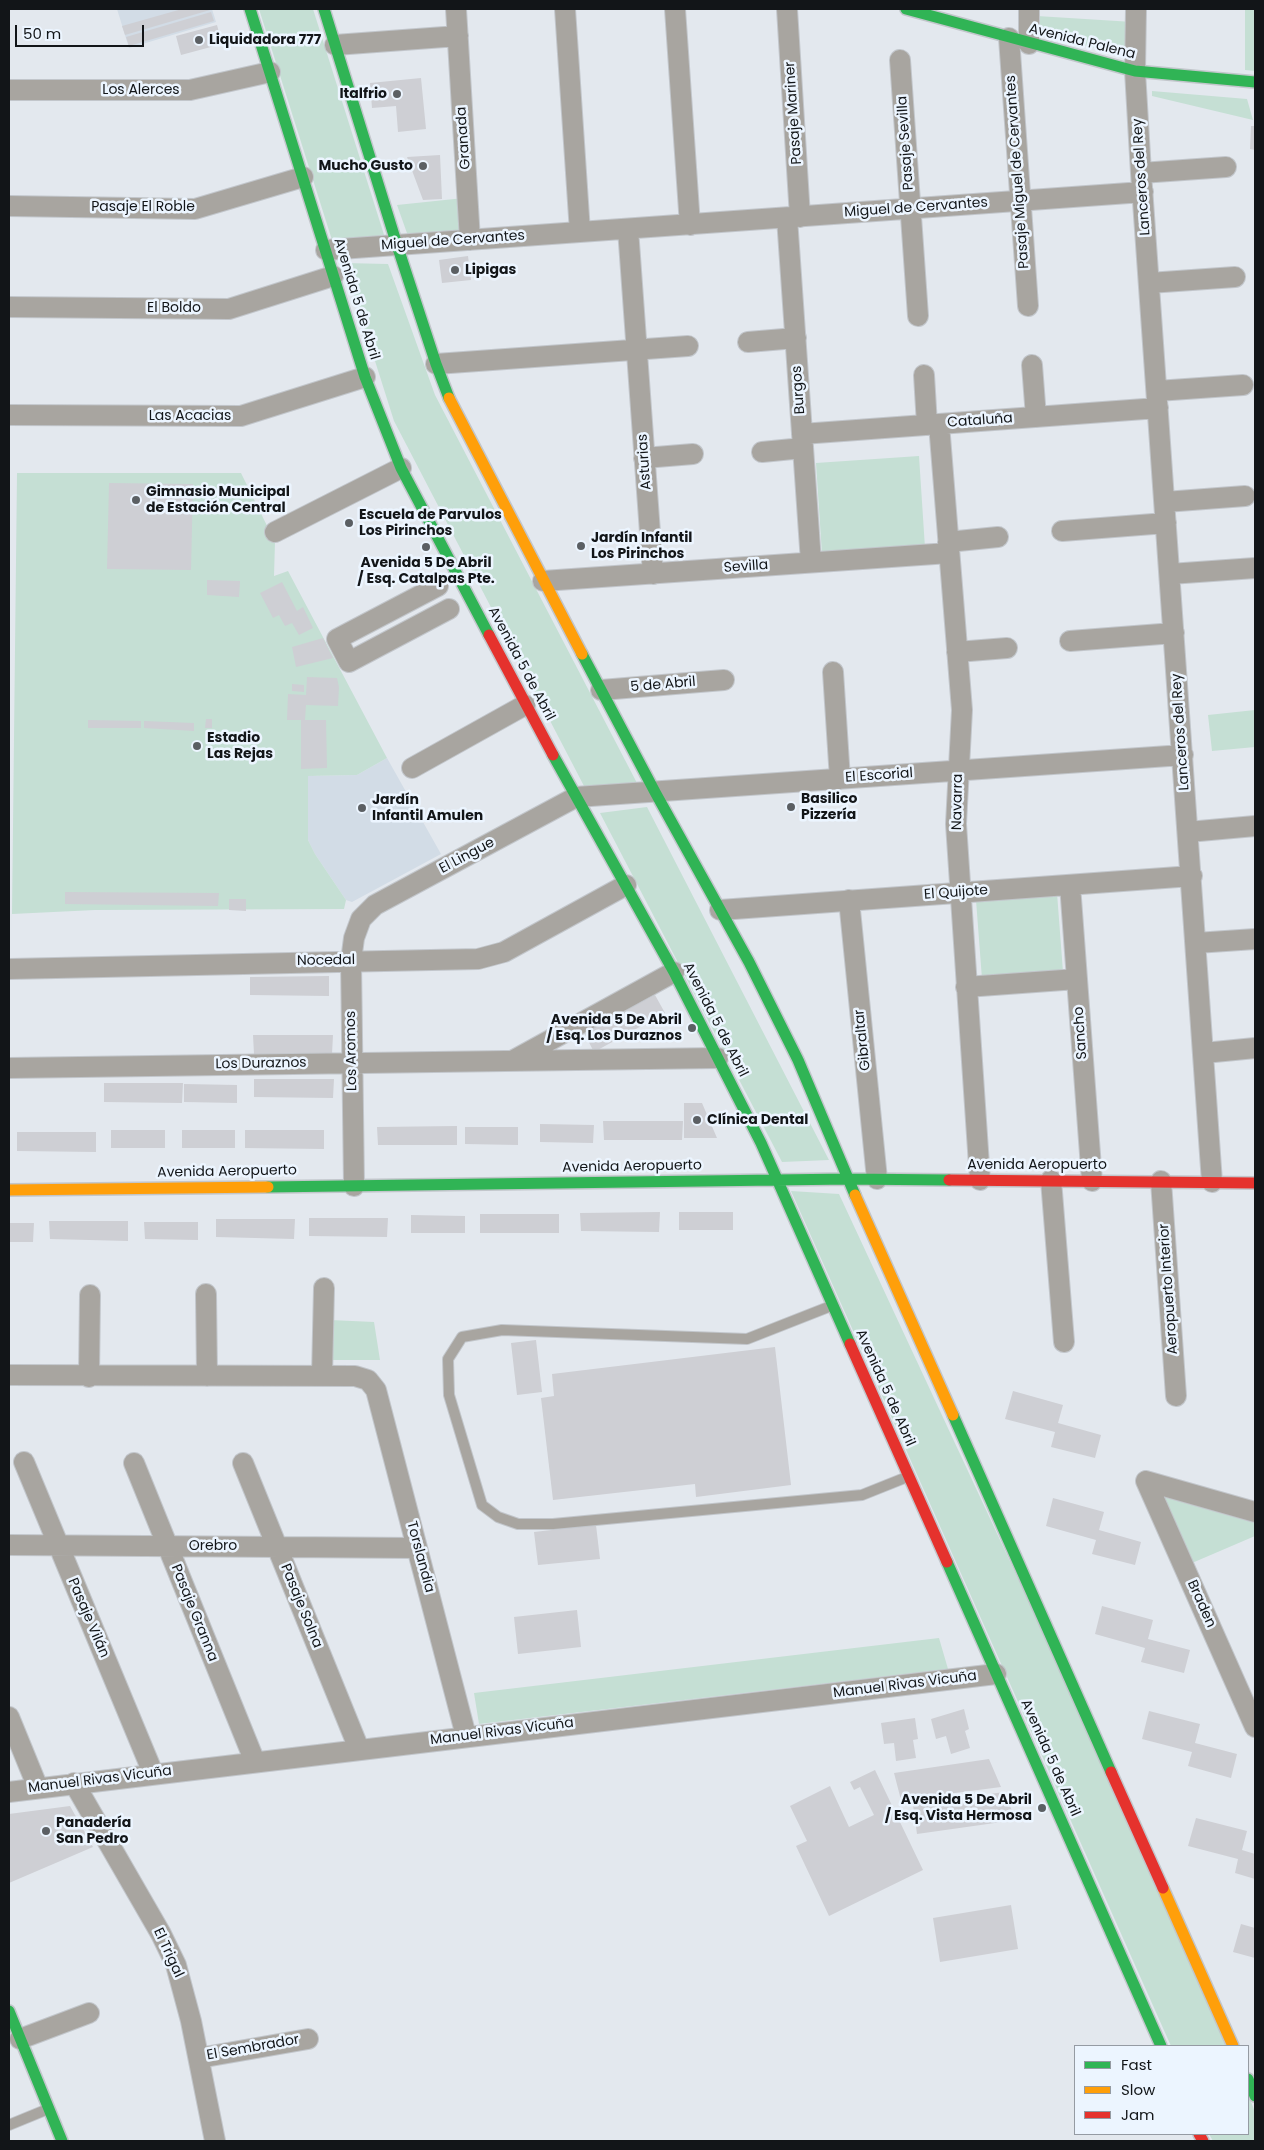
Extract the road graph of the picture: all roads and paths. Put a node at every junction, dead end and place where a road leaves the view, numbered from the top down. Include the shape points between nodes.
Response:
1 (250, 9) edge
2 (324, 9) edge
3 (456, 9) edge
4 (565, 9) edge
5 (675, 9) edge
6 (787, 9) edge
7 (1029, 9) edge
8 (1136, 9) edge
9 (914, 10) edge
10 (458, 36) junction
11 (1009, 38) junction
12 (1029, 44) junction
13 (335, 45) junction
14 (900, 60) dead end
15 (1135, 71) junction
16 (270, 72) junction
17 (1255, 82) edge
18 (9, 90) edge
19 (1226, 167) dead end
20 (303, 177) junction
21 (1142, 183) junction
22 (1020, 201) junction
23 (9, 206) edge
24 (910, 209) junction
25 (794, 217) junction
26 (690, 224) junction
27 (628, 229) junction
28 (580, 232) junction
29 (470, 240) junction
30 (397, 245) junction
31 (326, 250) junction
32 (333, 276) junction
33 (1235, 277) dead end
34 (1149, 283) junction
35 (1028, 306) dead end
36 (9, 307) edge
37 (918, 316) dead end
38 (796, 338) junction
39 (748, 342) dead end
40 (688, 346) dead end
41 (637, 350) junction
42 (436, 364) junction
43 (1032, 365) dead end
44 (924, 375) dead end
45 (365, 377) junction
46 (1243, 385) dead end
47 (1157, 400) junction
48 (9, 414) edge
49 (1036, 417) junction
50 (933, 424) junction
51 (803, 441) junction
52 (762, 452) dead end
53 (693, 454) dead end
54 (644, 458) junction
55 (401, 468) junction
56 (1245, 496) dead end
57 (1165, 502) junction
58 (1166, 523) junction
59 (1062, 531) dead end
60 (276, 532) dead end
61 (998, 537) dead end
62 (948, 547) junction
63 (444, 554) junction
64 (811, 562) junction
65 (1255, 568) edge
66 (653, 574) junction
67 (1170, 574) junction
68 (543, 582) junction
69 (438, 586) junction
70 (449, 609) junction
71 (479, 618) junction
72 (1174, 633) junction
73 (1070, 640) dead end
74 (1007, 648) dead end
75 (957, 652) junction
76 (833, 672) dead end
77 (724, 680) dead end
78 (601, 690) junction
79 (526, 705) junction
80 (1183, 755) junction
81 (412, 768) dead end
82 (958, 771) junction
83 (840, 779) junction
84 (655, 792) junction
85 (576, 797) junction
86 (1255, 826) edge
87 (1188, 832) junction
88 (1192, 876) junction
89 (626, 885) junction
90 (1070, 885) junction
91 (960, 893) junction
92 (849, 900) junction
93 (720, 910) junction
94 (361, 919) joint
95 (1255, 939) edge
96 (1196, 943) junction
97 (351, 961) junction
98 (9, 969) edge
99 (674, 972) junction
100 (1077, 979) junction
101 (966, 986) junction
102 (1255, 1048) edge
103 (1204, 1053) junction
104 (718, 1058) junction
105 (512, 1061) junction
106 (352, 1063) junction
107 (9, 1068) edge
108 (760, 1143) junction
109 (754, 1155) dead end
110 (746, 1168) dead end
111 (848, 1179) junction
112 (876, 1179) junction
113 (734, 1180) junction
114 (777, 1180) junction
115 (980, 1180) junction
116 (1051, 1180) junction
117 (1092, 1181) junction
118 (1161, 1181) junction
119 (1212, 1182) junction
120 (1255, 1183) edge
121 (354, 1186) junction
122 (9, 1190) edge
123 (324, 1288) dead end
124 (206, 1294) dead end
125 (90, 1296) dead end
126 (832, 1305) junction
127 (1064, 1342) dead end
128 (9, 1375) edge
129 (207, 1376) junction
130 (322, 1376) junction
131 (89, 1377) junction
132 (1176, 1396) dead end
133 (24, 1462) dead end
134 (134, 1463) dead end
135 (243, 1463) dead end
136 (908, 1476) junction
137 (1255, 1512) edge
138 (9, 1545) edge
139 (58, 1545) junction
140 (167, 1546) junction
141 (276, 1546) junction
142 (417, 1548) junction
143 (996, 1674) junction
144 (9, 1717) edge
145 (1255, 1727) edge
146 (466, 1736) junction
147 (359, 1749) junction
148 (255, 1762) junction
149 (153, 1774) junction
150 (74, 1783) junction
151 (38, 1788) junction
152 (9, 1792) edge
153 (9, 2011) edge
154 (89, 2013) dead end
155 (20, 2039) junction
156 (308, 2039) dead end
157 (1161, 2045) edge
158 (1233, 2045) edge
159 (199, 2058) junction
160 (1249, 2081) edge
161 (1255, 2096) edge
162 (48, 2109) junction
163 (9, 2125) edge
164 (62, 2141) edge
165 (215, 2141) edge

1 - 16 main road, Avenida 5 de Abril
2 - 13 main road
3 - 10 street, Granada
4 - 28 street
5 - 26 street
6 - 25 street, Pasaje Mariner
7 - 12 street
8 - 15 street, Lanceros del Rey
9 - 11 main road, Avenida Palena
10 - 13 street
10 - 29 street, Granada
11 - 12 main road, Avenida Palena
11 - 22 street, Pasaje Miguel de Cervantes
12 - 15 main road, Avenida Palena
13 - 30 main road
14 - 24 street, Pasaje Sevilla
15 - 17 main road, Avenida Palena
15 - 21 street, Lanceros del Rey
16 - 18 street, Los Alerces via 190,90
16 - 20 main road, Avenida 5 de Abril
19 - 21 street, Miguel de Cervantes
20 - 23 street, Pasaje El Roble via 195,209
20 - 31 main road, Avenida 5 de Abril
21 - 22 street, Miguel de Cervantes
21 - 34 street, Lanceros del Rey
22 - 24 street, Miguel de Cervantes
22 - 35 street, Pasaje Miguel de Cervantes
24 - 25 street, Miguel de Cervantes
24 - 37 street, Pasaje Sevilla
25 - 26 street, Miguel de Cervantes
25 - 38 street, Burgos
26 - 27 street, Miguel de Cervantes
27 - 28 street, Miguel de Cervantes
27 - 41 street, Asturias
28 - 29 street, Miguel de Cervantes
29 - 30 street, Miguel de Cervantes
30 - 31 street, Miguel de Cervantes
30 - 42 main road
31 - 32 main road, Avenida 5 de Abril
32 - 36 street, El Boldo via 229,308
32 - 45 main road, Avenida 5 de Abril
33 - 34 street
34 - 47 street, Lanceros del Rey
38 - 39 street
38 - 51 street, Burgos
40 - 41 street
41 - 42 street
41 - 54 street, Asturias
42 - 68 main road via 463,430
43 - 49 street
44 - 50 street, Navarra
45 - 48 street, Las Acacias via 242,416
45 - 55 main road, Avenida 5 de Abril
46 - 47 street
47 - 49 street, Cataluña
47 - 57 street, Lanceros del Rey
49 - 50 street, Cataluña
50 - 51 street, Cataluña
50 - 62 street, Navarra
51 - 52 street, Cataluña
51 - 64 street, Burgos
53 - 54 street
54 - 66 street, Asturias
55 - 60 street
55 - 63 main road, Avenida 5 de Abril
56 - 57 street
57 - 58 street, Lanceros del Rey
58 - 59 street
58 - 67 street, Lanceros del Rey
61 - 62 street, Sevilla
62 - 64 street, Sevilla
62 - 75 street, Navarra
63 - 69 street via 437,576
63 - 71 main road, Avenida 5 de Abril
64 - 66 street, Sevilla
65 - 67 street
66 - 68 street, Sevilla
67 - 72 street, Lanceros del Rey
68 - 78 main road
69 - 70 street
69 - 70 street via 337,638 349,662
70 - 71 street
71 - 79 main road, Avenida 5 de Abril
72 - 73 street
72 - 80 street, Lanceros del Rey
74 - 75 street
75 - 82 street, Navarra via 962,721
76 - 83 street
77 - 78 street, 5 de Abril
78 - 84 main road
79 - 81 street
79 - 85 main road, Avenida 5 de Abril
80 - 82 street, El Escorial
80 - 87 street, Lanceros del Rey
82 - 83 street, El Escorial
82 - 91 street, Navarra via 956,817
83 - 84 street, El Escorial
84 - 85 street, El Escorial
84 - 93 main road
85 - 89 main road, Avenida 5 de Abril
85 - 94 street, El Lingue via 375,905
86 - 87 street
87 - 88 street, Lanceros del Rey
88 - 90 street, El Quijote
88 - 96 street, Lanceros del Rey
89 - 97 street, Nocedal via 490,957
89 - 99 main road, Avenida 5 de Abril
90 - 91 street, El Quijote
90 - 100 street, Sancho
91 - 92 street, El Quijote
91 - 101 street, Navarra
92 - 93 street, El Quijote
92 - 112 street, Gibraltar
93 - 111 main road via 798,1060
94 - 97 street, Los Aromos
95 - 96 street
96 - 103 street, Lanceros del Rey
97 - 98 street, Nocedal
97 - 106 street, Los Aromos
99 - 104 main road, Avenida 5 de Abril
99 - 105 street, Los Duraznos
100 - 101 street
100 - 117 street, Sancho
101 - 115 street, Navarra
102 - 103 street
103 - 119 street, Lanceros del Rey
104 - 105 street, Los Duraznos
104 - 108 main road, Avenida 5 de Abril
105 - 106 street, Los Duraznos
106 - 107 street, Los Duraznos
106 - 121 street, Los Aromos
108 - 109 main road
108 - 114 main road, Avenida 5 de Abril
110 - 113 main road
111 - 112 main road, Avenida Aeropuerto
111 - 114 main road, Avenida Aeropuerto
111 - 158 main road
112 - 115 main road, Avenida Aeropuerto
113 - 114 main road, Avenida Aeropuerto
113 - 121 main road, Avenida Aeropuerto
114 - 126 main road, Avenida 5 de Abril
115 - 116 main road, Avenida Aeropuerto
116 - 117 main road, Avenida Aeropuerto
116 - 127 street
117 - 118 main road, Avenida Aeropuerto
118 - 119 main road, Avenida Aeropuerto
118 - 132 street, Aeropuerto Interior
119 - 120 main road, Avenida Aeropuerto
121 - 122 main road, Avenida Aeropuerto
123 - 130 street
124 - 129 street
125 - 131 street
126 - 136 main road, Avenida 5 de Abril
126 - 136 lane via 747,1339 502,1330 462,1337 448,1359 449,1395 482,1504 498,1517 518,1524 553,1524 862,1496
128 - 131 street
129 - 130 street
129 - 131 street
130 - 142 street, Torslandia via 355,1376 368,1380 376,1390
133 - 139 street, Pasaje Vilán
134 - 140 street, Pasaje Granna
135 - 141 street, Pasaje Solna
136 - 143 main road, Avenida 5 de Abril
137 - 145 street, Braden via 1146,1481
138 - 139 street, Orebro
139 - 140 street, Orebro
139 - 149 street, Pasaje Vilán
140 - 141 street, Orebro
140 - 148 street, Pasaje Granna
141 - 142 street, Orebro
141 - 147 street, Pasaje Solna
142 - 146 street, Torslandia
143 - 146 street, Manuel Rivas Vicuña
143 - 157 main road, Avenida 5 de Abril
144 - 151 street
146 - 147 street, Manuel Rivas Vicuña
147 - 148 street, Manuel Rivas Vicuña
148 - 149 street, Manuel Rivas Vicuña
149 - 150 street, Manuel Rivas Vicuña
150 - 151 street, Manuel Rivas Vicuña
150 - 159 street, El Trigal via 176,1965
151 - 152 street, Manuel Rivas Vicuña
153 - 155 main road
154 - 155 street
155 - 162 main road
156 - 159 street, El Sembrador
159 - 165 street, El Trigal
160 - 161 main road
162 - 163 lane
162 - 164 main road

